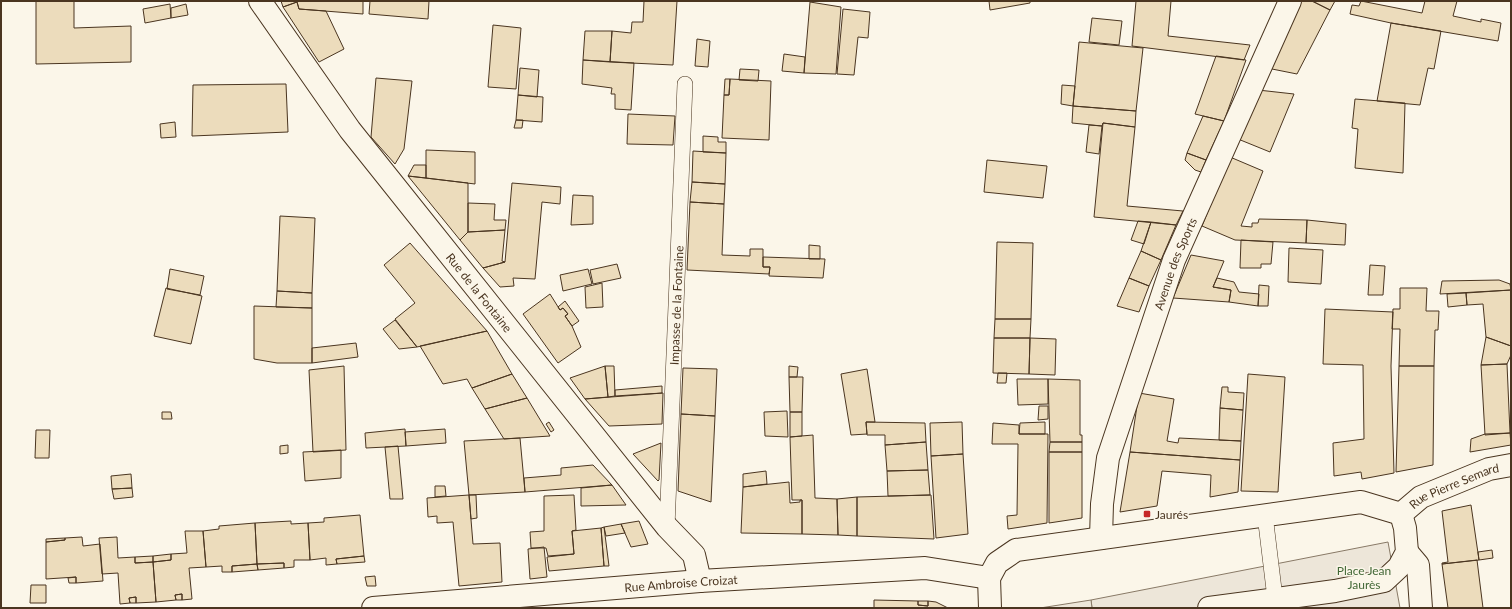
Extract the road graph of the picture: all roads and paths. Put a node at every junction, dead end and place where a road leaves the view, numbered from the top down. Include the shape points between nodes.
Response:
1 (260, 1) edge
2 (1290, 1) edge
3 (685, 84) dead end
4 (1511, 465) edge
5 (1402, 514) junction
6 (1265, 515) junction
7 (667, 527) junction
8 (1101, 538) junction
9 (1407, 552) junction
10 (989, 578) junction
11 (700, 581) junction
12 (1274, 598) junction
13 (373, 608) edge
14 (990, 608) edge
15 (1209, 608) edge
16 (1421, 608) edge

1 - 7 street, Rue de la Fontaine via 350,130
2 - 8 street, Avenue des Sports via 1174,260 1108,458
3 - 7 lane, Impasse de la Fontaine
4 - 5 street, Rue Pierre Semard via 1489,469 1421,497
5 - 6 street via 1361,502
5 - 9 street via 1406,528
6 - 8 street
6 - 12 lane
7 - 11 street, Rue de la Fontaine via 694,555
8 - 10 street via 1016,550 997,563
9 - 12 street via 1399,567 1384,581 1335,591
9 - 16 street via 1418,565
10 - 11 street, Rue Ambroise Croizat via 925,568
10 - 14 street
11 - 13 street, Rue Ambroise Croizat
12 - 15 street

